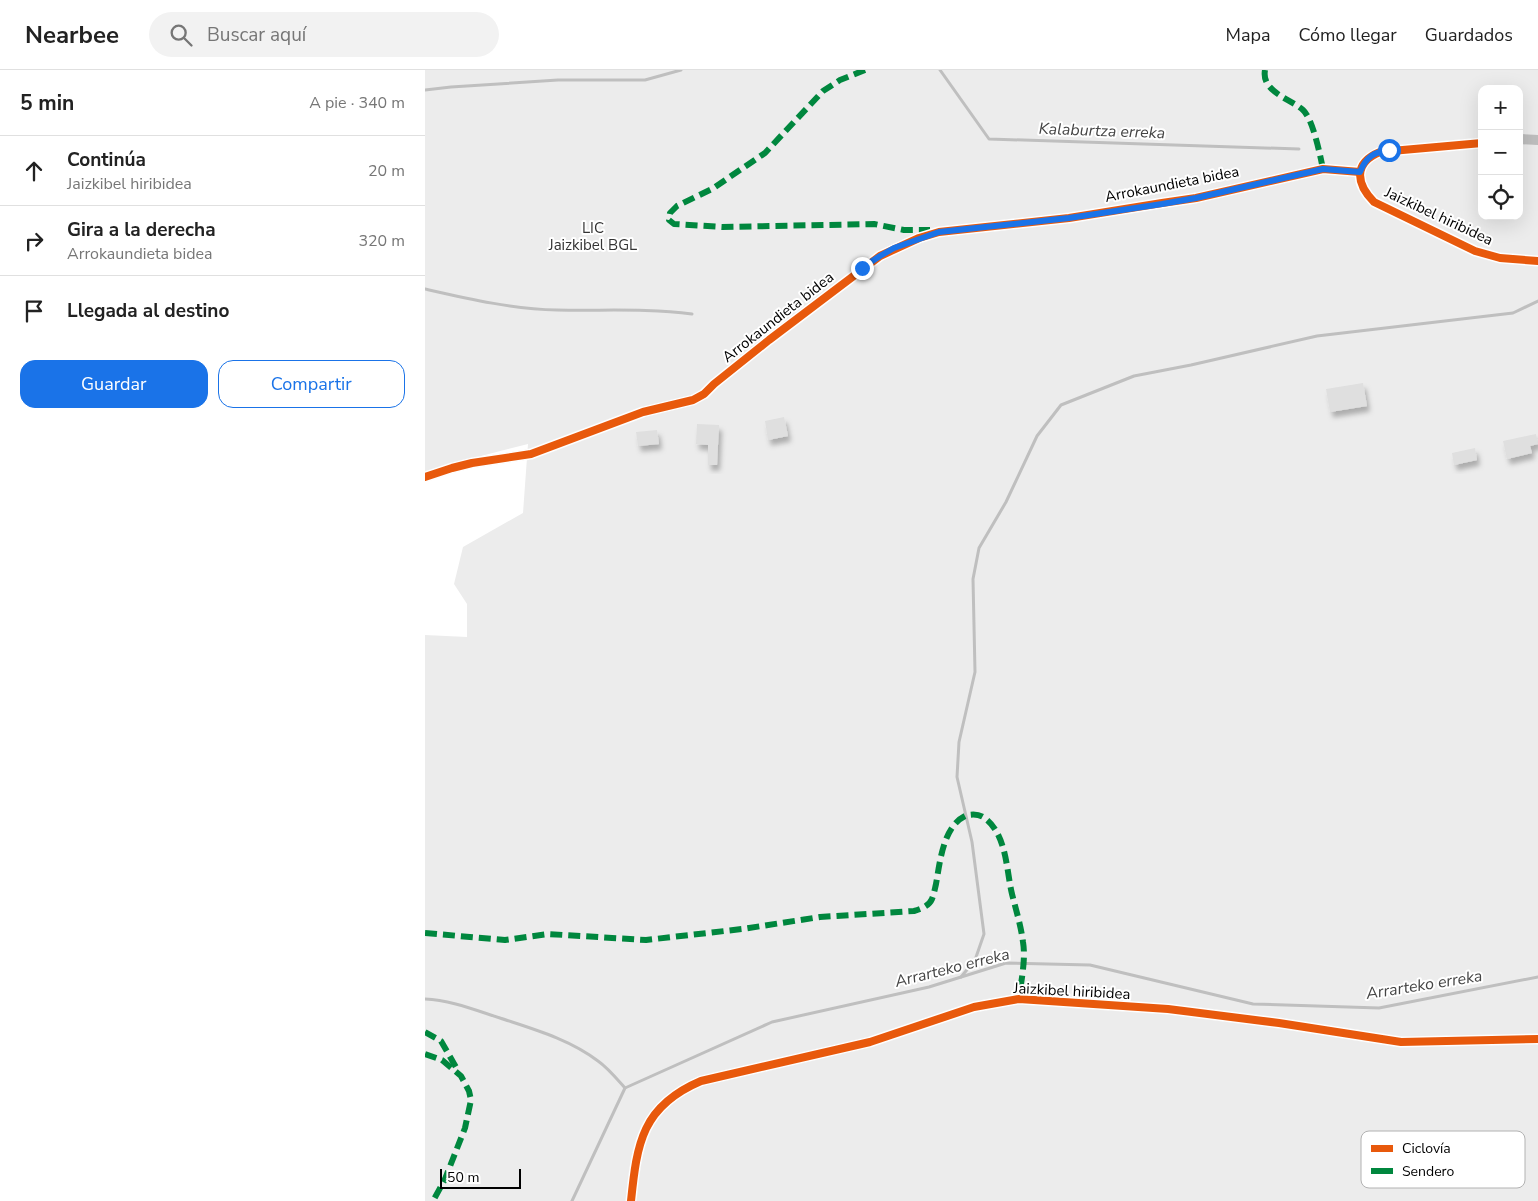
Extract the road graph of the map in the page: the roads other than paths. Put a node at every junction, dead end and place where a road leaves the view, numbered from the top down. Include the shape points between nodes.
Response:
1 (1523, 139) edge
2 (1538, 140) edge
3 (1478, 143) edge
4 (1360, 172) junction
5 (1538, 261) edge
6 (425, 477) edge
7 (1538, 1039) edge
8 (631, 1201) edge

1 - 2 street
3 - 4 street via 1380,152 1364,162
4 - 5 street, Jaizkibel hiribidea via 1361,185 1367,195 1386,209 1475,251 1500,258
4 - 6 street, Arrokaundieta bidea via 1323,169 1162,204 939,232 919,238 868,264 693,400 643,412 531,454 472,463
7 - 8 street, Jaizkibel hiribidea via 1401,1042 1168,1009 1019,999 974,1007 870,1042 691,1085 663,1106 644,1133 637,1154

